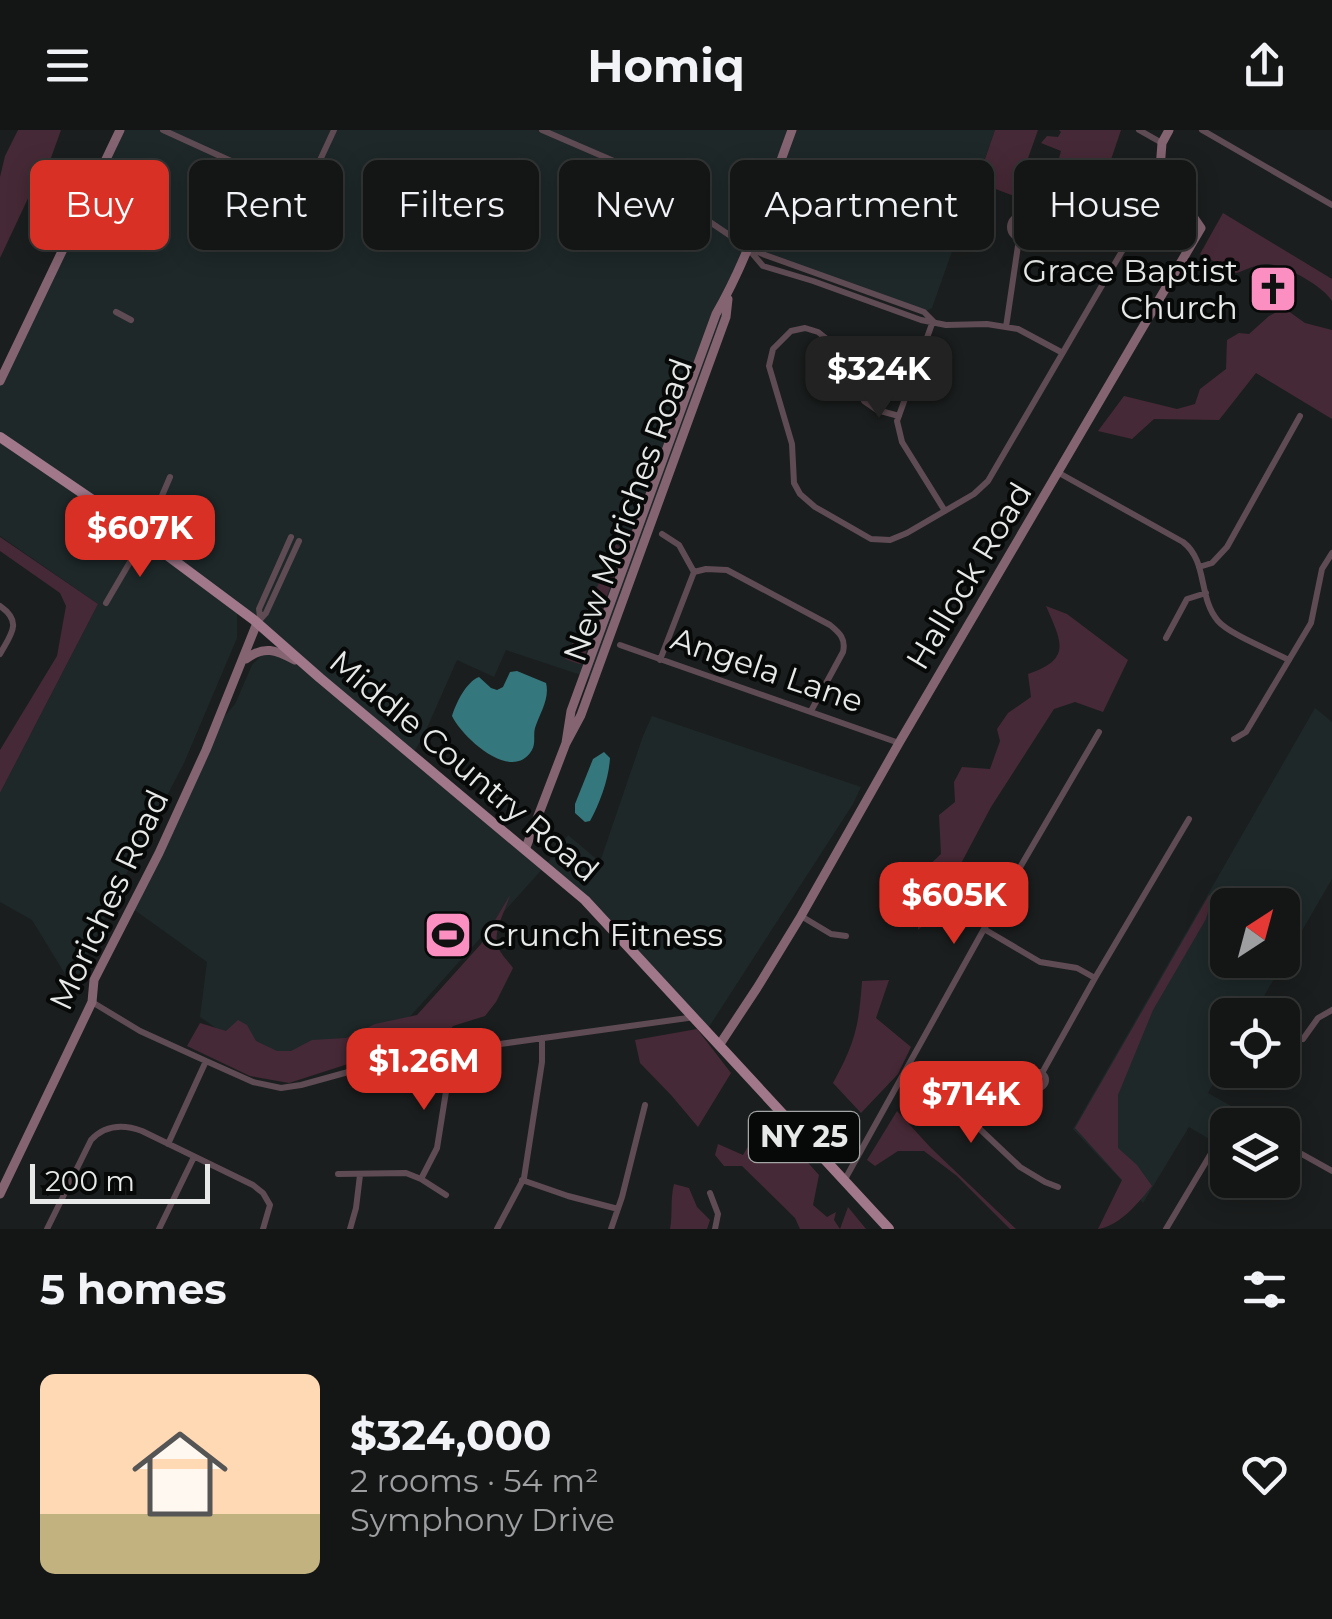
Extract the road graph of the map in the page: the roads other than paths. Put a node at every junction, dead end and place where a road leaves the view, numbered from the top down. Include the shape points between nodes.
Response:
1 (120, 130) edge
2 (162, 130) edge
3 (334, 130) edge
4 (542, 130) edge
5 (792, 130) edge
6 (1140, 130) edge
7 (1169, 130) edge
8 (1202, 130) edge
9 (1162, 143) junction
10 (781, 160) edge
11 (1332, 206) edge
12 (730, 235) edge
13 (1123, 249) joint
14 (747, 250) edge
15 (754, 250) edge
16 (1017, 250) edge
17 (1122, 250) edge
18 (116, 312) dead end
19 (132, 320) dead end
20 (933, 321) junction
21 (1006, 328) junction
22 (1062, 352) junction
23 (0, 381) edge
24 (899, 416) junction
25 (1300, 416) dead end
26 (0, 438) edge
27 (1059, 473) junction
28 (170, 476) dead end
29 (945, 511) junction
30 (662, 534) dead end
31 (144, 538) junction
32 (295, 539) dead end
33 (1332, 552) edge
34 (1200, 567) junction
35 (694, 572) junction
36 (1206, 593) junction
37 (106, 603) dead end
38 (0, 606) edge
39 (259, 620) junction
40 (1166, 638) dead end
41 (620, 645) dead end
42 (0, 654) edge
43 (660, 660) junction
44 (1289, 660) junction
45 (241, 666) junction
46 (306, 666) junction
47 (810, 711) junction
48 (1099, 732) dead end
49 (1234, 739) dead end
50 (899, 743) junction
51 (1190, 819) dead end
52 (526, 850) junction
53 (801, 916) junction
54 (984, 929) junction
55 (846, 936) dead end
56 (1095, 978) junction
57 (92, 1002) junction
58 (1332, 1010) edge
59 (695, 1017) junction
60 (542, 1038) junction
61 (1303, 1039) dead end
62 (720, 1044) junction
63 (446, 1051) junction
64 (206, 1061) junction
65 (911, 1064) junction
66 (1042, 1073) dead end
67 (644, 1105) dead end
68 (168, 1144) junction
69 (1300, 1153) edge
70 (1210, 1155) edge
71 (194, 1157) junction
72 (1332, 1171) edge
73 (338, 1174) dead end
74 (360, 1175) junction
75 (421, 1179) junction
76 (522, 1180) junction
77 (844, 1181) junction
78 (1058, 1187) dead end
79 (710, 1193) dead end
80 (0, 1194) edge
81 (446, 1195) dead end
82 (618, 1210) junction
83 (47, 1229) edge
84 (159, 1229) edge
85 (263, 1229) edge
86 (350, 1229) edge
87 (496, 1229) edge
88 (611, 1229) edge
89 (715, 1229) edge
90 (889, 1229) edge
91 (1166, 1229) edge

1 - 23 street
2 - 3 street via 297,191 308,186
4 - 12 street via 630,168
5 - 10 street, New Moriches Road
6 - 9 street
7 - 9 street
8 - 11 street
9 - 27 street, Hallock Road via 1160,169 1201,228
13 - 13 street via 1134,223 1119,216 1110,230
14 - 52 street, New Moriches Road via 716,314
15 - 20 street via 924,312
16 - 21 street
17 - 22 street
18 - 19 street
20 - 21 street
20 - 24 street
21 - 22 street
22 - 29 street via 988,481
24 - 29 street via 902,442
24 - 29 street via 864,400 836,346 818,332 791,331 774,349 769,366 800,494 872,539 907,534
25 - 34 street via 1227,546
26 - 31 main road, Middle Country Road / NY 25
27 - 34 street via 1183,542
27 - 50 street, Hallock Road
28 - 31 street
30 - 35 street via 676,542
31 - 37 street
31 - 39 main road, Middle Country Road / NY 25
32 - 39 street
33 - 44 street via 1311,623
34 - 36 street
35 - 43 street
35 - 47 street via 727,570 839,632 843,652
36 - 40 street via 1187,599
36 - 44 street via 1222,626
38 - 42 street via 14,620
39 - 45 street, Moriches Road
39 - 46 main road, Middle Country Road / NY 25
41 - 43 street, Angela Lane
43 - 47 street, Angela Lane
44 - 49 street via 1246,732
45 - 46 street via 267,649
45 - 57 street, Moriches Road via 94,980
46 - 52 main road, Middle Country Road / NY 25
47 - 50 street, Angela Lane
48 - 54 street
50 - 53 street, Hallock Road
51 - 56 street
52 - 59 main road, Middle Country Road / NY 25 via 601,915
53 - 55 street
53 - 62 street, Hallock Road
54 - 56 street via 1040,962
54 - 65 street
56 - 66 street
57 - 64 street
57 - 80 street, Moriches Road
58 - 61 street
59 - 60 street
59 - 62 main road, Middle Country Road / NY 25
60 - 63 street
60 - 76 street
62 - 77 main road, Middle Country Road / NY 25
63 - 64 street via 281,1088
63 - 75 street via 437,1148
64 - 68 street
65 - 77 street
65 - 78 street via 1020,1167
67 - 82 street
68 - 71 street
68 - 83 street via 123,1126 94,1136
69 - 72 street
70 - 91 street
71 - 84 street
71 - 85 street via 263,1193 270,1205
73 - 74 street
74 - 75 street via 398,1172
74 - 86 street
75 - 81 street
76 - 82 street
76 - 87 street
77 - 90 main road, Middle Country Road / NY 25
79 - 89 street via 718,1214
82 - 88 street

